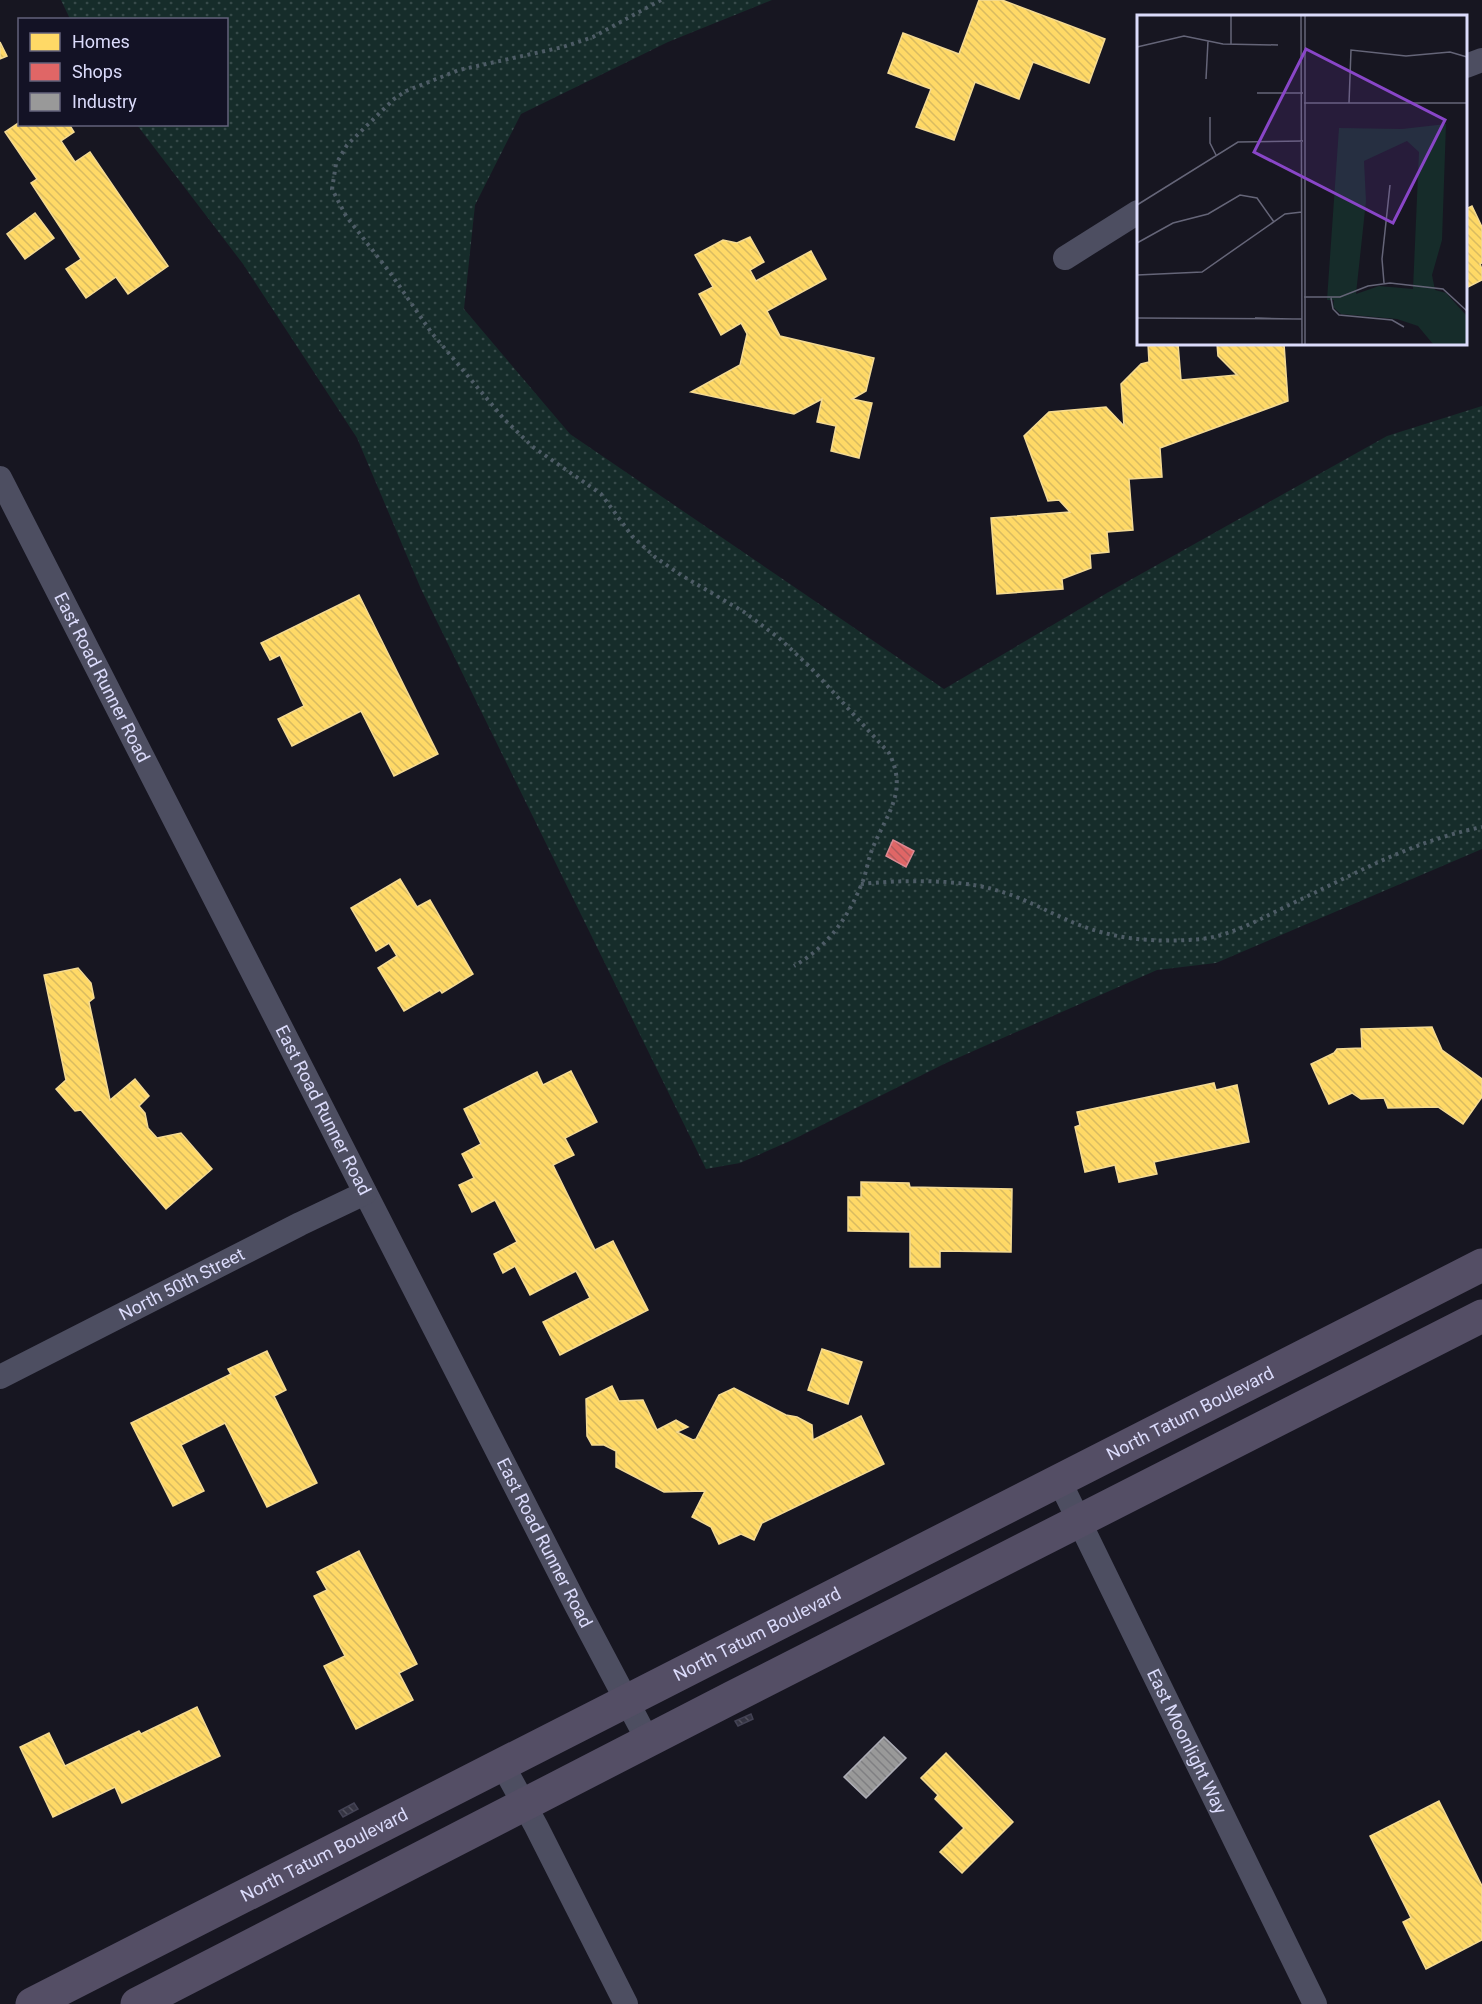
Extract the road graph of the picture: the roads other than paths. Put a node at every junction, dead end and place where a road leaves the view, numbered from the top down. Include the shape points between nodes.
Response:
1 (1482, 60) edge
2 (1467, 66) edge
3 (1137, 213) edge
4 (1065, 258) dead end
5 (0, 478) edge
6 (365, 1193) junction
7 (1482, 1265) edge
8 (1482, 1316) edge
9 (0, 1377) edge
10 (1059, 1480) junction
11 (1078, 1522) junction
12 (627, 1701) junction
13 (648, 1741) junction
14 (502, 1764) junction
15 (524, 1805) junction
16 (32, 2004) edge
17 (137, 2004) edge
18 (626, 2004) edge
19 (1315, 2004) edge

1 - 2 street
3 - 4 street
5 - 6 street, East Road Runner Road
6 - 9 street, North 50th Street
6 - 12 street, East Road Runner Road
7 - 10 main road, North Tatum Boulevard
8 - 11 main road
10 - 11 street, East Moonlight Way
10 - 12 main road, North Tatum Boulevard
11 - 13 main road
11 - 19 street, East Moonlight Way
12 - 13 street, East Road Runner Road
12 - 14 main road, North Tatum Boulevard
13 - 15 main road
14 - 15 street
14 - 16 main road, North Tatum Boulevard
15 - 17 main road
15 - 18 street

